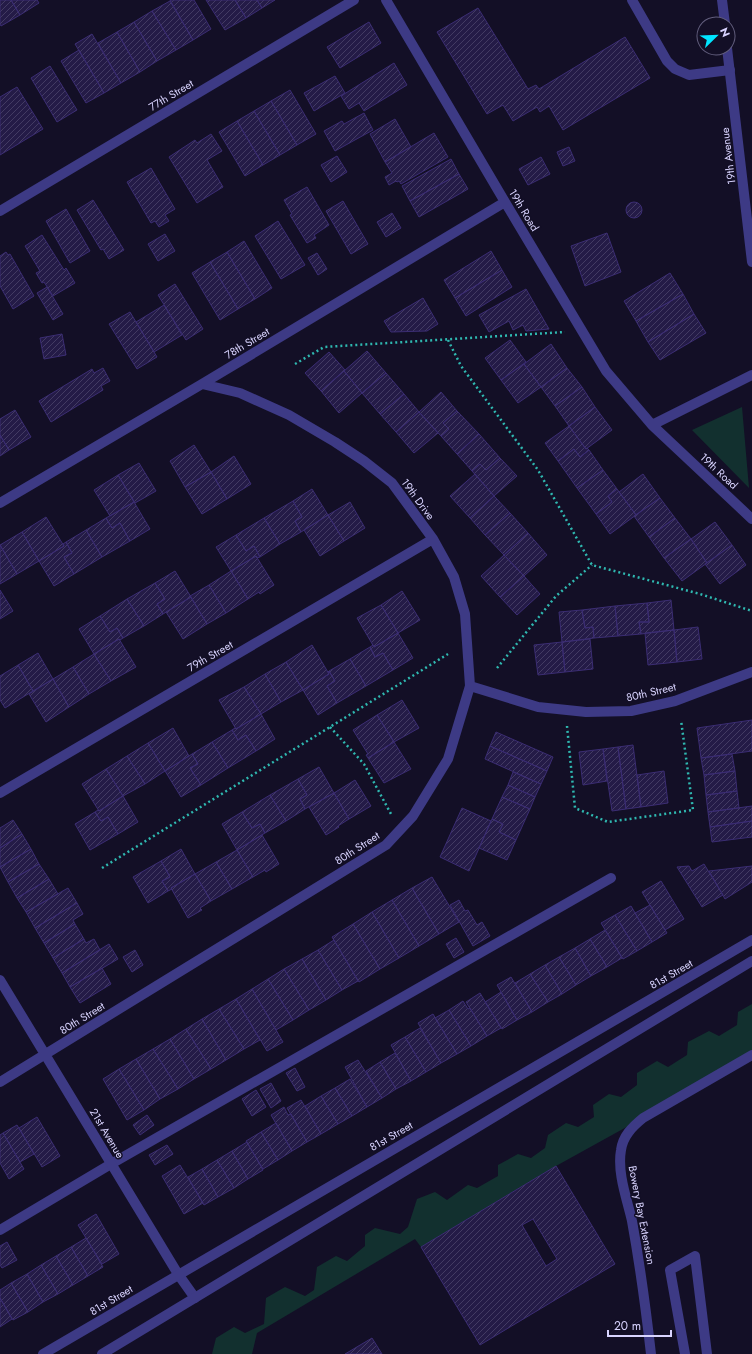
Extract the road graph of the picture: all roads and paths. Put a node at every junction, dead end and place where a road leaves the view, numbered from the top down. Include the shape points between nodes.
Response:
1 (354, 0) edge
2 (386, 0) edge
3 (632, 0) edge
4 (722, 0) edge
5 (724, 16) edge
6 (728, 56) edge
7 (730, 70) junction
8 (504, 202) junction
9 (0, 211) edge
10 (752, 262) edge
11 (566, 332) dead end
12 (448, 340) junction
13 (295, 364) dead end
14 (752, 376) edge
15 (202, 384) junction
16 (652, 424) junction
17 (0, 503) edge
18 (752, 519) edge
19 (432, 539) junction
20 (592, 565) junction
21 (752, 611) edge
22 (448, 654) dead end
23 (497, 668) dead end
24 (752, 672) edge
25 (470, 686) junction
26 (681, 720) dead end
27 (567, 725) dead end
28 (330, 727) junction
29 (0, 793) edge
30 (391, 814) dead end
31 (102, 868) dead end
32 (611, 878) dead end
33 (752, 940) edge
34 (752, 961) edge
35 (0, 980) edge
36 (45, 1055) junction
37 (752, 1055) edge
38 (0, 1082) edge
39 (111, 1164) junction
40 (0, 1230) edge
41 (178, 1274) junction
42 (195, 1298) junction
43 (43, 1354) edge
44 (102, 1354) edge
45 (651, 1354) edge
46 (685, 1354) edge
47 (707, 1354) edge

1 - 9 street, 77th Street
2 - 8 street, 19th Road
3 - 7 street via 667,61 675,69 689,75
4 - 5 street
6 - 7 street, 19th Avenue
7 - 10 street, 19th Avenue
8 - 15 street, 78th Street
8 - 16 street, 19th Road via 606,371
11 - 12 path
12 - 13 path via 324,347
12 - 20 path via 461,366 538,470
14 - 16 street
15 - 17 street, 78th Street
15 - 19 street, 19th Drive via 240,393 289,415 364,461 392,483
16 - 18 street, 19th Road
19 - 25 street, 19th Drive via 454,577 465,614
19 - 29 street, 79th Street
20 - 21 path
20 - 23 path via 556,596
22 - 28 path
24 - 25 street, 80th Street via 675,701 631,711 586,712 538,707
25 - 36 street, 80th Street via 448,759 413,816 386,845
26 - 27 path via 693,810 608,822 575,808
28 - 30 path via 364,764
28 - 31 path
32 - 39 street
33 - 41 street, 81st Street
34 - 42 street
35 - 36 street, 21st Avenue
36 - 38 street, 80th Street
36 - 39 street, 21st Avenue
37 - 45 street, Bowery Bay Extension via 643,1118 624,1138 620,1168 643,1282
39 - 40 street
39 - 41 street, 21st Avenue
41 - 42 street, 21st Avenue
41 - 43 street, 81st Street
42 - 44 street
46 - 47 street via 670,1270 695,1256

